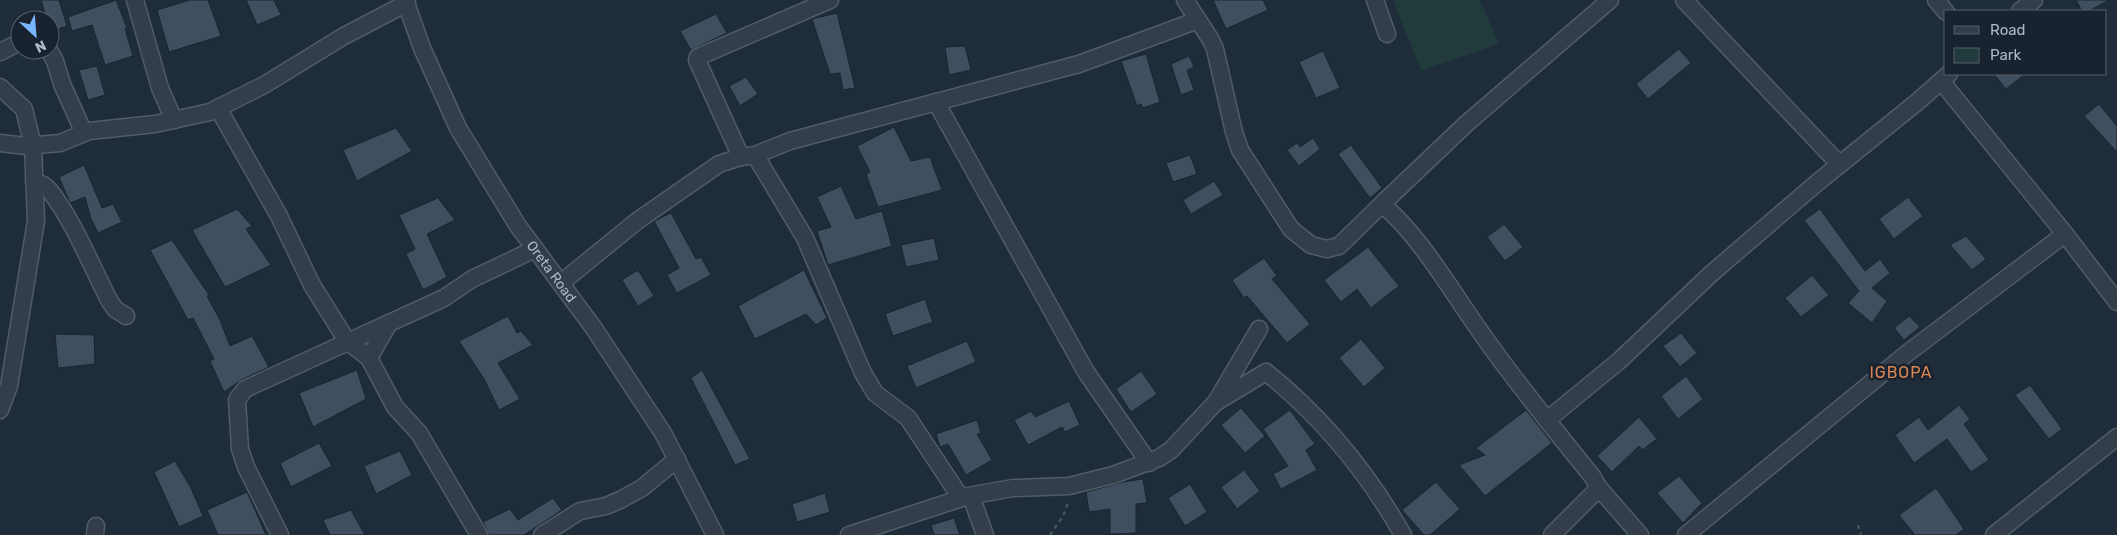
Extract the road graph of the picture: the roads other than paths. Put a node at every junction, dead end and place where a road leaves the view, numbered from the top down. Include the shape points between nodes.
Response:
1 (135, 0) edge
2 (830, 0) edge
3 (1186, 0) edge
4 (1375, 0) edge
5 (1610, 0) edge
6 (1684, 0) edge
7 (1936, 0) edge
8 (2034, 0) edge
9 (406, 2) edge
10 (1944, 10) edge
11 (2021, 10) edge
12 (1198, 20) junction
13 (1388, 34) dead end
14 (55, 60) edge
15 (1945, 77) edge
16 (0, 88) edge
17 (936, 102) junction
18 (218, 108) junction
19 (174, 120) junction
20 (84, 133) junction
21 (0, 143) edge
22 (33, 146) junction
23 (748, 156) junction
24 (1839, 164) junction
25 (34, 182) junction
26 (1382, 204) junction
27 (2065, 234) junction
28 (535, 249) junction
29 (561, 283) junction
30 (2117, 302) edge
31 (126, 316) dead end
32 (389, 323) junction
33 (1259, 330) dead end
34 (347, 341) junction
35 (369, 358) junction
36 (1216, 402) junction
37 (0, 410) edge
38 (1547, 420) junction
39 (2117, 438) edge
40 (677, 460) junction
41 (1149, 463) junction
42 (1599, 488) junction
43 (966, 497) junction
44 (280, 535) edge
45 (480, 535) edge
46 (542, 535) edge
47 (715, 535) edge
48 (849, 535) edge
49 (985, 535) edge
50 (1403, 535) edge
51 (1552, 535) edge
52 (1640, 535) edge
53 (1686, 535) edge
54 (1994, 535) edge

1 - 19 street via 160,88
2 - 23 street via 698,57
3 - 12 street
4 - 13 street
5 - 26 street via 1466,124
6 - 24 street
7 - 10 street
8 - 11 street
9 - 18 street via 264,85
9 - 28 street, Oreta Road via 422,48 458,128
12 - 17 street via 1080,64
12 - 26 street via 1215,49 1240,150 1291,229 1311,245 1327,249 1339,246
14 - 20 street
15 - 24 street
15 - 27 street
16 - 22 street via 24,109
17 - 23 street via 790,141
17 - 41 street via 1086,372
18 - 19 street
18 - 34 street via 306,274
19 - 20 street
20 - 22 street via 60,143
21 - 22 street
22 - 25 street
23 - 29 street via 719,164 637,221
23 - 43 street via 805,238 875,393 908,418
24 - 38 street via 1712,273 1619,361
25 - 31 street via 50,190 109,300
25 - 37 street via 36,221 9,386
26 - 38 street via 1407,230
27 - 30 street
27 - 53 street via 1905,354
28 - 29 street, Oreta Road
28 - 32 street via 472,279 444,298
29 - 40 street, Oreta Road via 594,326
32 - 34 street
32 - 35 street
33 - 36 street
34 - 35 street
34 - 44 street via 245,389 237,400 240,449
35 - 45 street via 395,407 419,433
36 - 41 street via 1171,450
36 - 50 street via 1266,372 1295,395 1335,438 1385,504
38 - 42 street
39 - 54 street
40 - 46 street via 642,488 606,506 580,511
40 - 47 street, Oreta Road
41 - 43 street via 1075,485 1013,488
42 - 51 street
42 - 52 street
43 - 48 street
43 - 49 street

